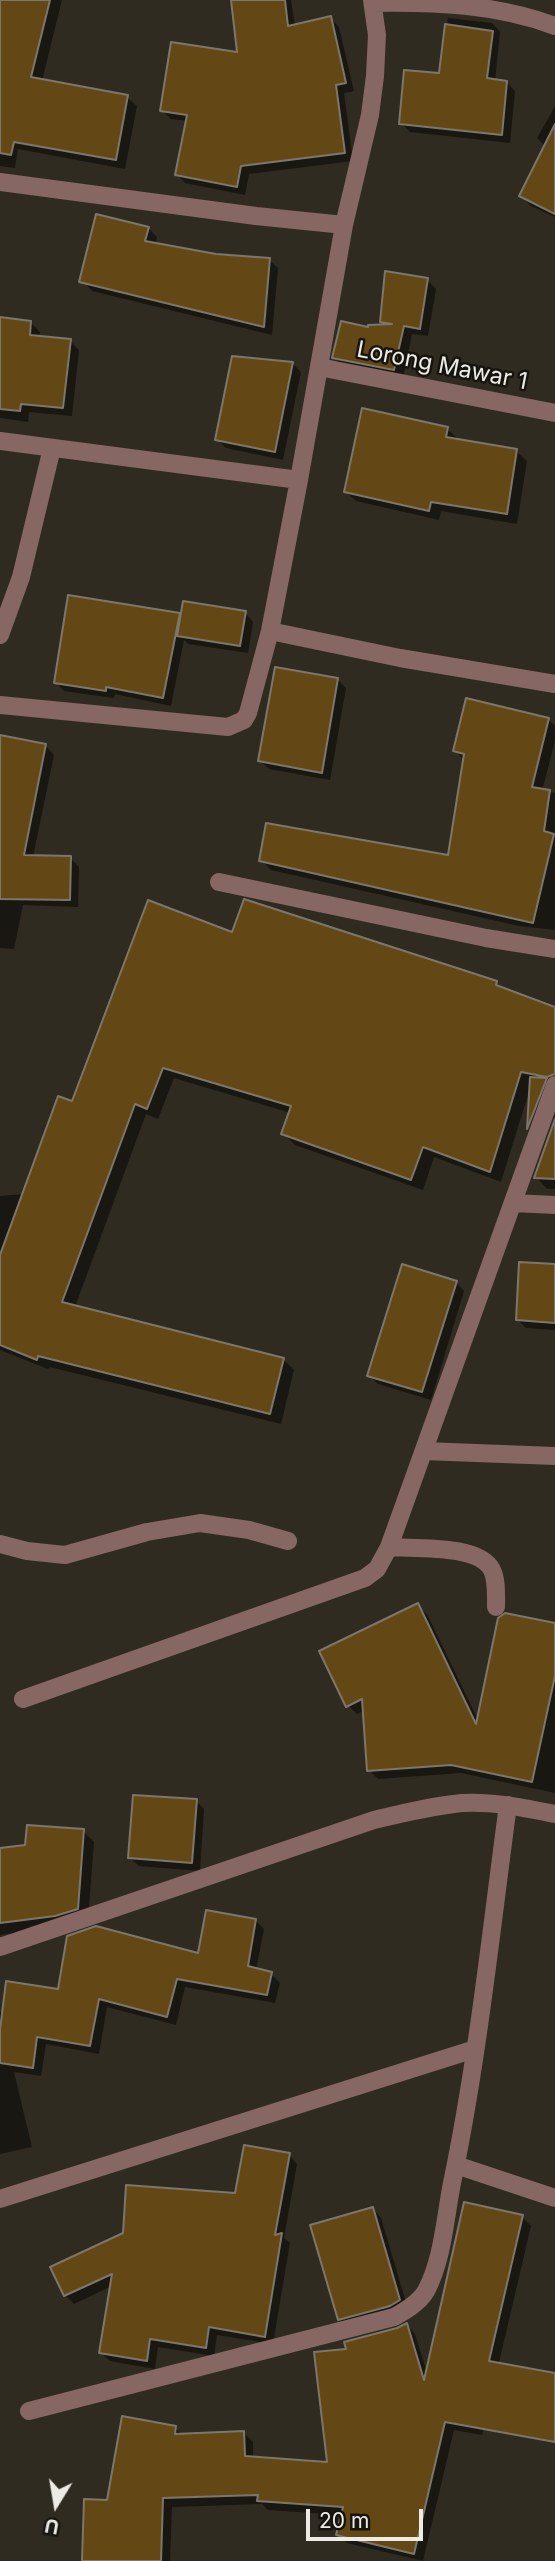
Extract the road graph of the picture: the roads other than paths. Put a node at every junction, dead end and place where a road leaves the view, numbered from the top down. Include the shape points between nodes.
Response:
1 (372, 1) edge
2 (555, 26) edge
3 (0, 182) edge
4 (344, 225) junction
5 (319, 367) junction
6 (555, 413) edge
7 (0, 441) edge
8 (52, 448) junction
9 (299, 480) junction
10 (270, 631) junction
11 (0, 635) edge
12 (555, 684) edge
13 (0, 705) edge
14 (219, 882) dead end
15 (555, 949) edge
16 (555, 1085) edge
17 (513, 1203) junction
18 (555, 1205) edge
19 (424, 1451) junction
20 (555, 1456) edge
21 (288, 1541) dead end
22 (0, 1544) edge
23 (389, 1547) junction
24 (496, 1607) dead end
25 (23, 1699) dead end
26 (508, 1805) junction
27 (555, 1814) edge
28 (0, 1947) edge
29 (475, 2049) junction
30 (456, 2165) junction
31 (555, 2198) edge
32 (0, 2199) edge
33 (29, 2411) dead end

1 - 2 street via 488,8
1 - 4 street via 377,35 375,76
3 - 4 street
4 - 5 street
5 - 6 street, Lorong Mawar 1
5 - 9 street
7 - 8 street
8 - 9 street
8 - 11 street via 21,577
9 - 10 street
10 - 12 street
10 - 13 street via 248,713 228,727
14 - 15 street
16 - 17 street
17 - 18 street
17 - 19 street
19 - 20 street
19 - 23 street
21 - 22 street via 200,1523 65,1555
23 - 24 street via 477,1556 491,1568
23 - 25 street via 377,1569 365,1578
26 - 27 street
26 - 28 street via 464,1803 374,1820
26 - 29 street
29 - 30 street
29 - 32 street
30 - 31 street
30 - 33 street via 434,2273 424,2294 408,2309 394,2317

